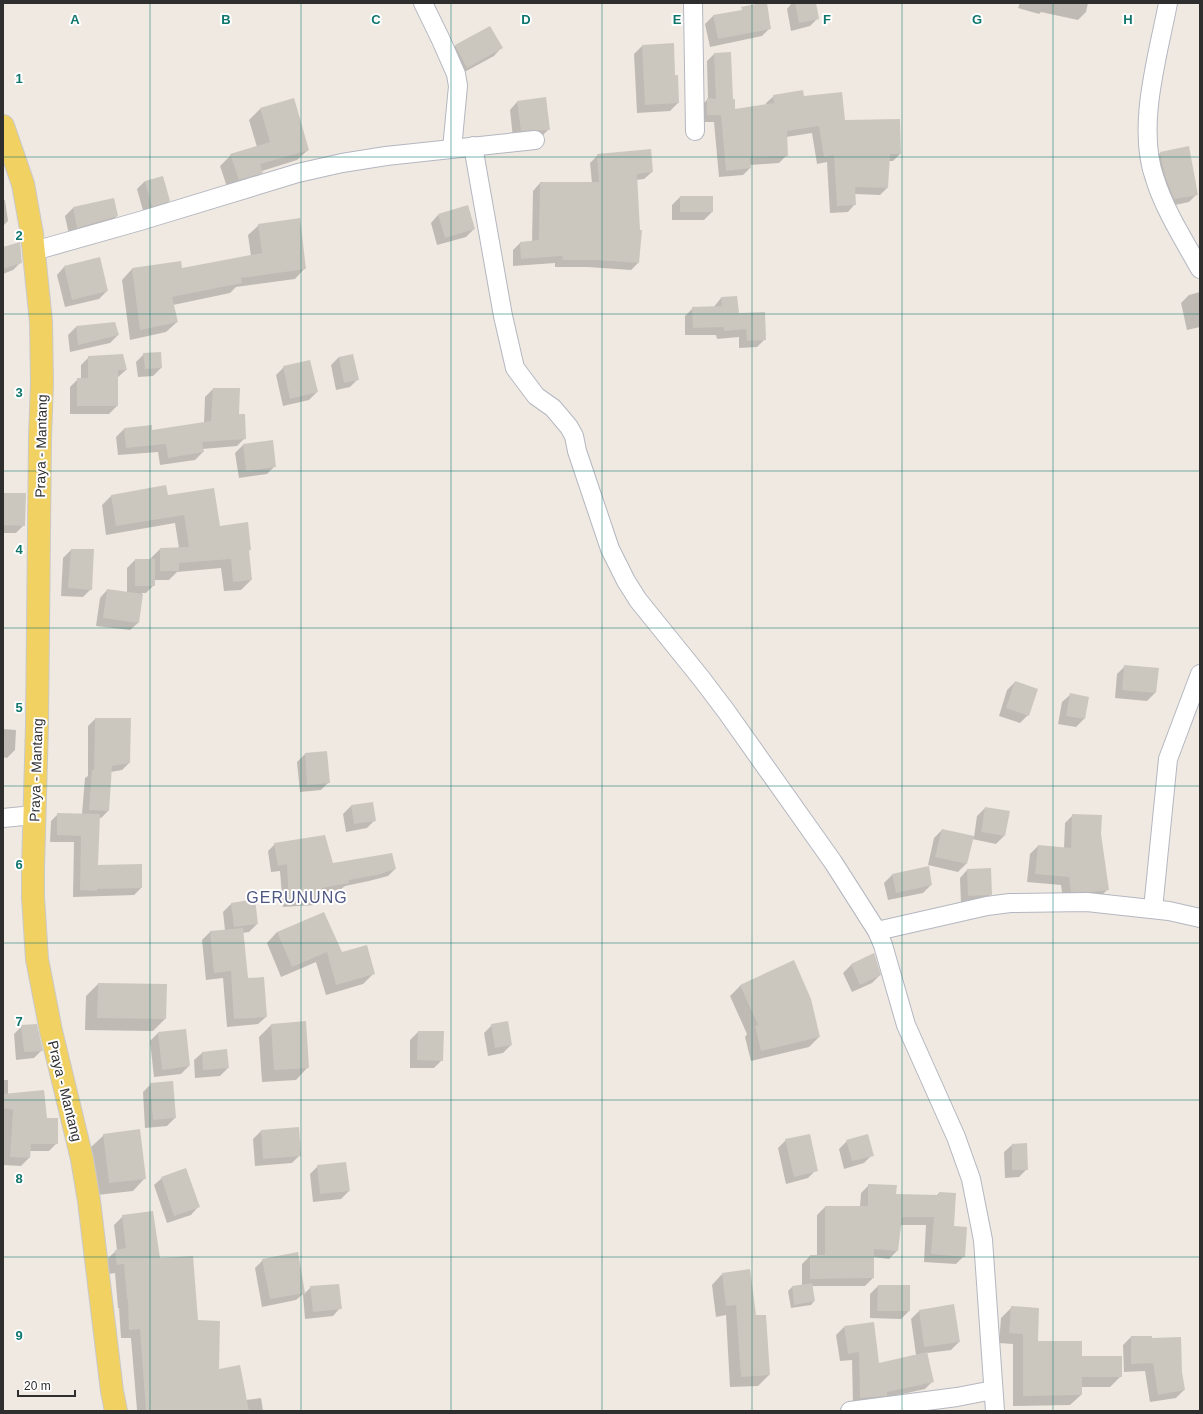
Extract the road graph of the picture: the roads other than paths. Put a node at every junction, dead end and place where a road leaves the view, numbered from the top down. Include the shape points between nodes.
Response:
1 (423, 3) edge
2 (694, 3) edge
3 (1168, 3) edge
4 (3, 126) edge
5 (695, 131) dead end
6 (535, 140) dead end
7 (473, 146) junction
8 (452, 149) junction
9 (34, 251) junction
10 (1200, 269) edge
11 (1200, 674) edge
12 (34, 815) junction
13 (3, 818) edge
14 (1153, 909) junction
15 (1200, 918) edge
16 (877, 931) junction
17 (993, 1390) junction
18 (116, 1411) edge
19 (850, 1411) edge
20 (995, 1411) edge

1 - 8 street via 456,74 458,86
2 - 5 street
3 - 10 street via 1149,106 1149,159 1154,179 1168,210
4 - 9 main road, Praya - Mantang via 23,184
6 - 7 street
7 - 8 street
7 - 16 street via 503,316 515,368 536,396 553,408 569,426 610,549 638,600 726,711 833,862
8 - 9 street via 386,156 298,173
9 - 12 main road, Praya - Mantang via 42,383 38,724
11 - 14 street via 1168,759
12 - 13 street
12 - 18 main road, Praya - Mantang via 33,897 37,959 51,1031 82,1159
14 - 15 street
14 - 16 street via 1087,902 1010,903
16 - 17 street via 906,1025 956,1137 971,1179 983,1240
17 - 19 street
17 - 20 street

